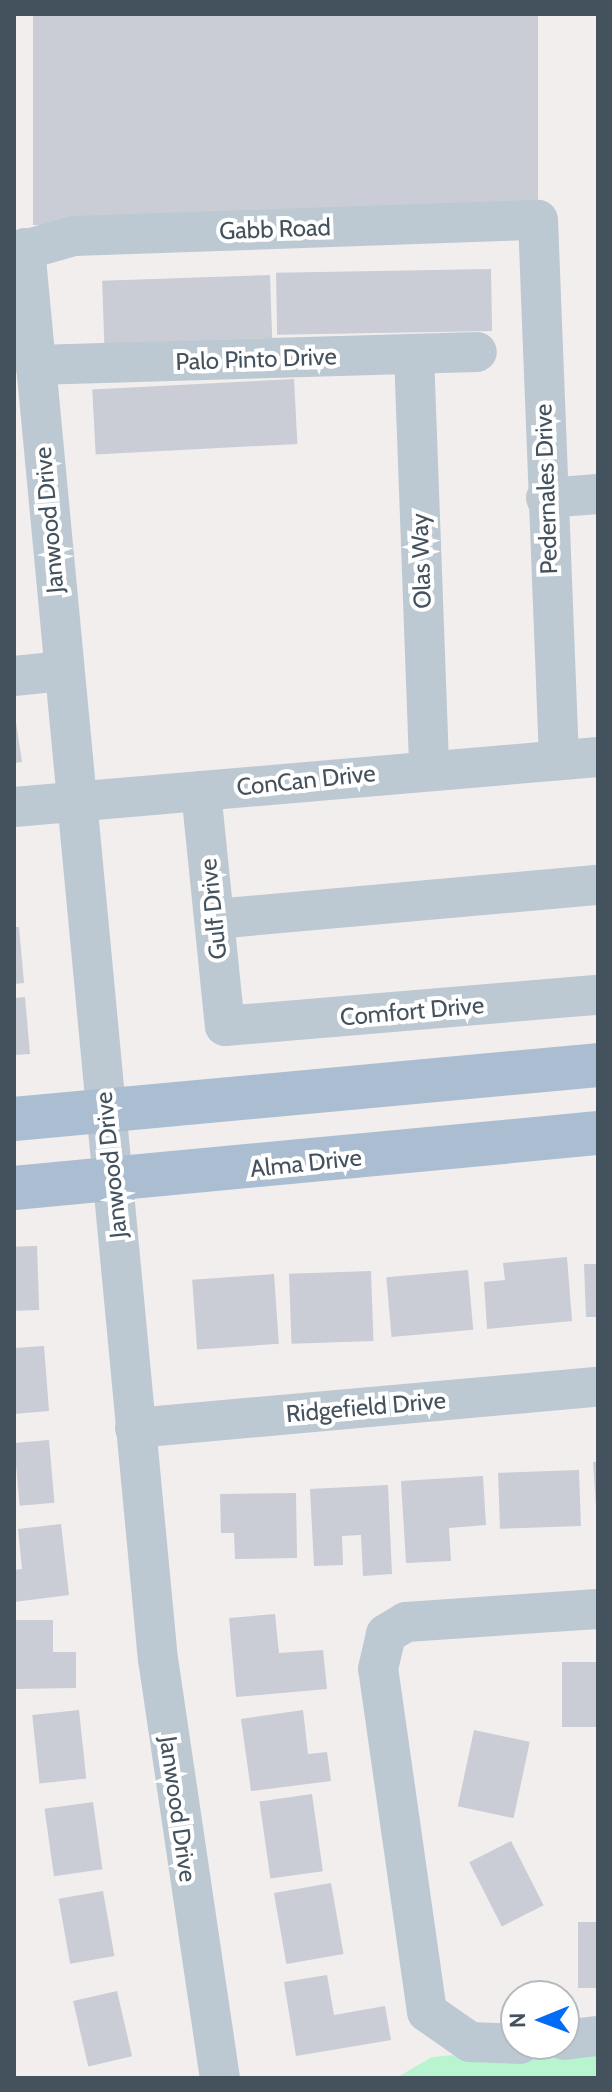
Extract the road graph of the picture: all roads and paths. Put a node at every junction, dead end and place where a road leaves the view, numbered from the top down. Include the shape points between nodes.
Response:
1 (538, 220) joint
2 (20, 251) edge
3 (477, 352) dead end
4 (414, 354) junction
5 (35, 365) junction
6 (29, 465) edge
7 (598, 494) edge
8 (546, 498) junction
9 (62, 671) junction
10 (14, 676) edge
11 (598, 757) edge
12 (559, 759) junction
13 (429, 767) junction
14 (201, 791) junction
15 (73, 801) junction
16 (14, 807) edge
17 (598, 885) edge
18 (215, 919) junction
19 (598, 995) edge
20 (225, 1026) joint
21 (598, 1065) edge
22 (104, 1110) junction
23 (14, 1119) edge
24 (598, 1133) edge
25 (115, 1182) junction
26 (14, 1188) edge
27 (598, 1387) edge
28 (135, 1428) junction
29 (598, 1609) edge
30 (500, 2043) edge
31 (220, 2078) edge

1 - 2 street, Gabb Road via 74,236
1 - 8 street, Pedernales Drive
2 - 5 street, Janwood Drive
3 - 4 street, Palo Pinto Drive
4 - 5 street, Palo Pinto Drive
4 - 13 street, Olas Way
5 - 6 street, Janwood Drive
6 - 9 street, Janwood Drive
7 - 8 street
8 - 12 street, Pedernales Drive
9 - 10 street
9 - 15 street, Janwood Drive
11 - 12 street, ConCan Drive
12 - 13 street, ConCan Drive
13 - 14 street, ConCan Drive
14 - 15 street, ConCan Drive
14 - 18 street, Gulf Drive
15 - 16 street, ConCan Drive
15 - 22 street, Janwood Drive
17 - 18 street
18 - 20 street, Gulf Drive
19 - 20 street, Comfort Drive
21 - 22 main road
22 - 23 main road
22 - 25 street, Janwood Drive
24 - 25 main road, Alma Drive
25 - 26 main road, Alma Drive
25 - 28 street, Janwood Drive
27 - 28 street, Ridgefield Drive
28 - 31 street, Janwood Drive via 161,1689
29 - 30 street via 406,1622 386,1634 378,1669 427,2012 470,2042

